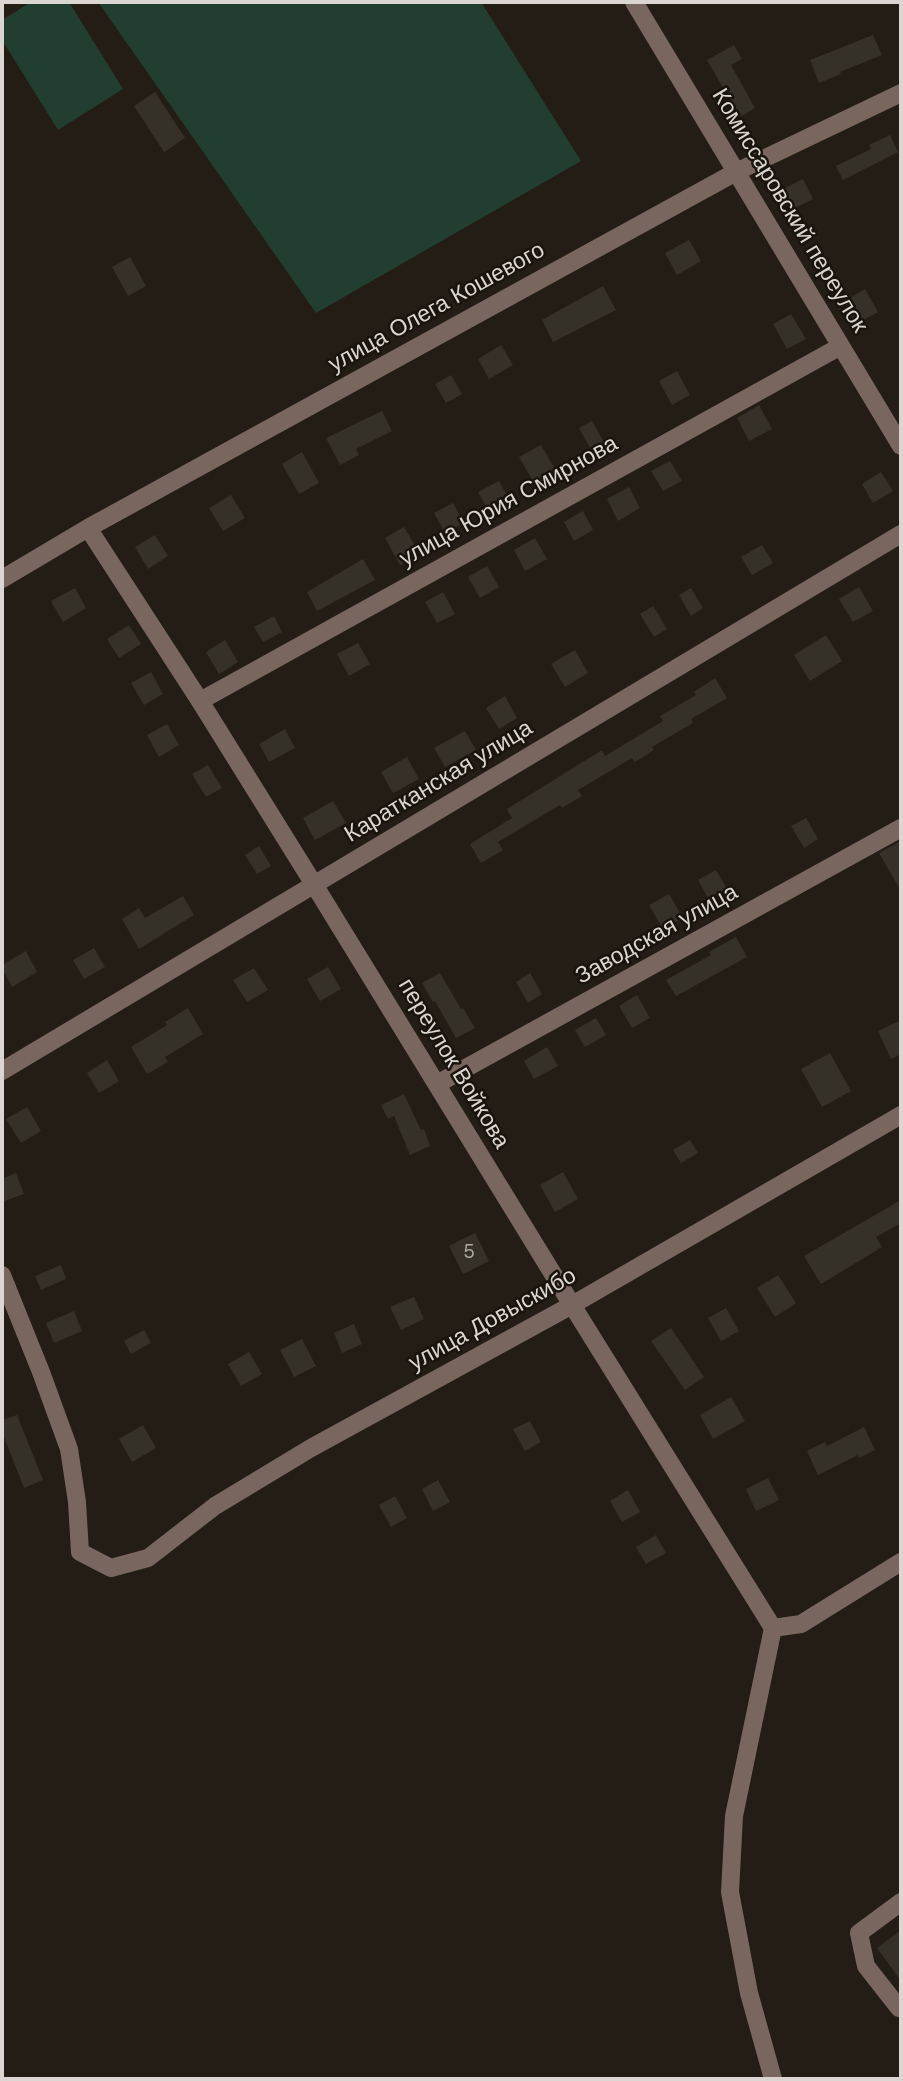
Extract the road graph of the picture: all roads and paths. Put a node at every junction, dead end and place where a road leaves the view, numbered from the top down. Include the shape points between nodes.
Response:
1 (634, 2) edge
2 (901, 93) edge
3 (736, 172) junction
4 (841, 346) junction
5 (901, 446) edge
6 (88, 527) junction
7 (901, 534) edge
8 (2, 579) edge
9 (200, 701) junction
10 (901, 828) edge
11 (315, 886) junction
12 (2, 1071) edge
13 (437, 1084) junction
14 (901, 1115) edge
15 (2, 1275) edge
16 (572, 1305) junction
17 (901, 1562) edge
18 (773, 1628) junction
19 (901, 1902) edge
20 (901, 2007) edge
21 (773, 2079) edge

1 - 3 street, Комиссаровский переулок
2 - 3 street, улица Олега Кошевого
3 - 4 street, Комиссаровский переулок
3 - 6 street, улица Олега Кошевого
4 - 5 street, Комиссаровский переулок
4 - 9 street, улица Юрия Смирнова
6 - 8 street, улица Олега Кошевого
6 - 9 street, переулок Войкова
7 - 11 street, Каратканская улица
9 - 11 street, переулок Войкова
10 - 13 street, Заводская улица
11 - 12 street, Каратканская улица
11 - 13 street, переулок Войкова
13 - 16 street, переулок Войкова
14 - 16 street, улица Довыскибо
15 - 16 street, улица Довыскибо via 69,1448 80,1552 111,1568 148,1558 215,1506 301,1454
16 - 18 street, переулок Войкова
17 - 18 street via 801,1624
18 - 21 street via 734,1816 730,1892 749,1993
19 - 20 street via 859,1933 866,1966

